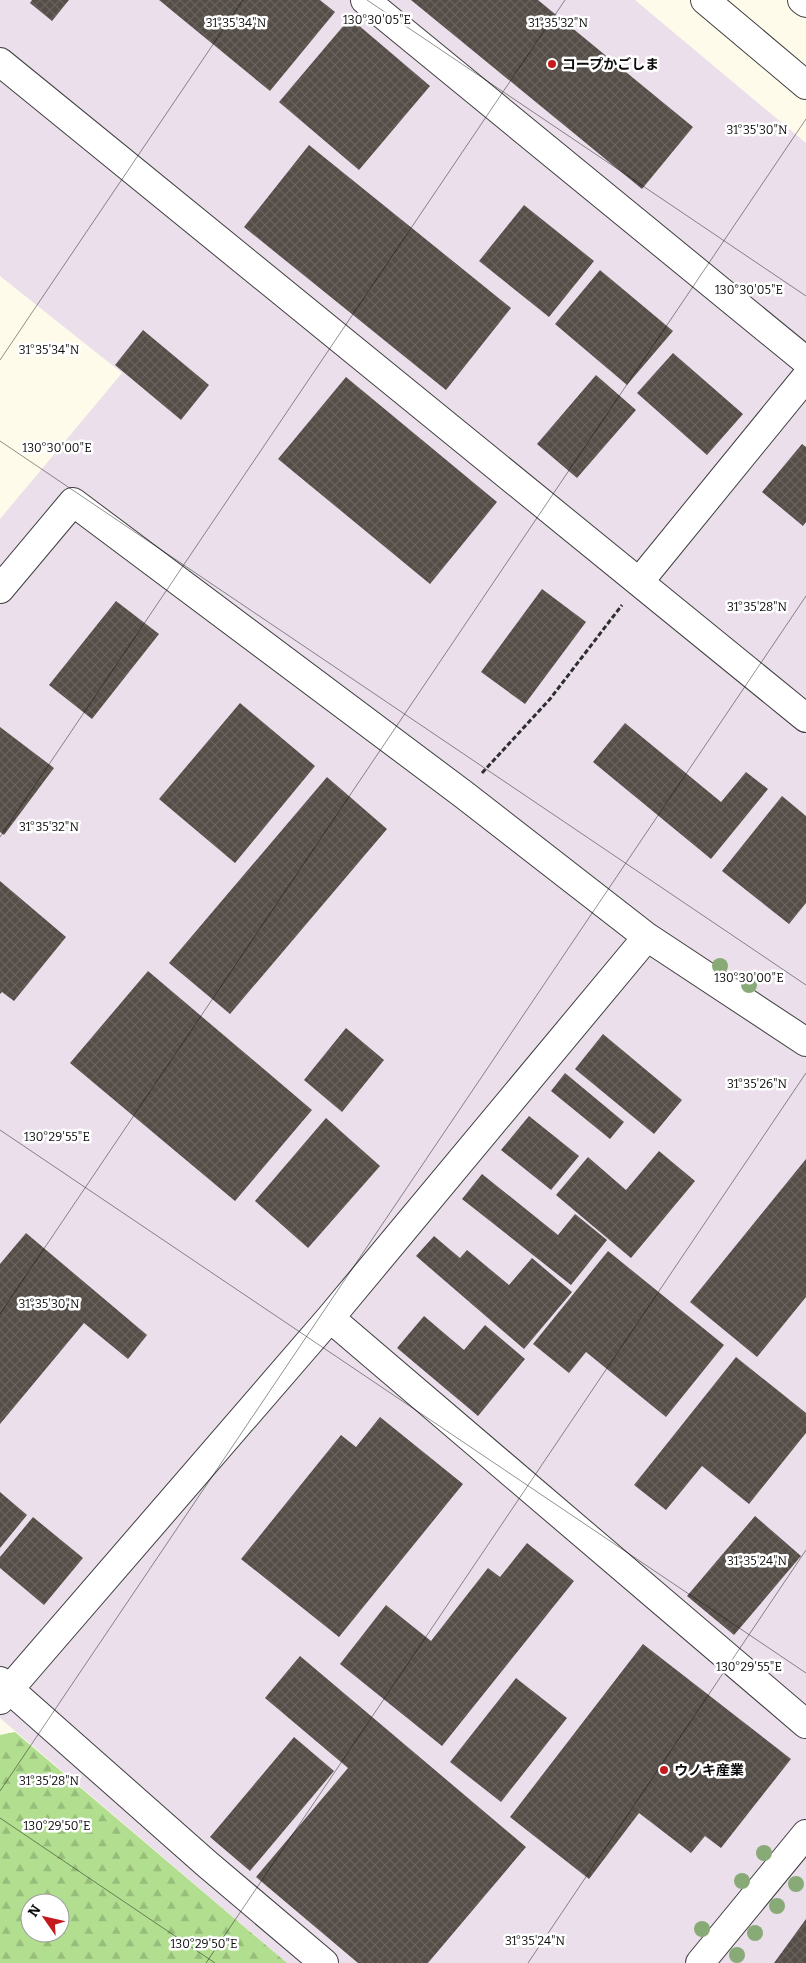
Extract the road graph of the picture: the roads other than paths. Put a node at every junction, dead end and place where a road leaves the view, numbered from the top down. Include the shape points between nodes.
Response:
1 (365, 0) edge
2 (705, 0) edge
3 (802, 0) edge
4 (806, 3) edge
5 (0, 62) edge
6 (806, 85) edge
7 (806, 361) edge
8 (806, 377) edge
9 (639, 582) junction
10 (0, 589) edge
11 (806, 718) edge
12 (647, 937) junction
13 (806, 1042) edge
14 (330, 1318) junction
15 (3, 1690) edge
16 (806, 1724) edge
17 (806, 1834) edge
18 (324, 1963) edge
19 (700, 1963) edge

1 - 7 street
2 - 6 street
3 - 4 street
5 - 9 street
8 - 9 street
9 - 11 street
10 - 12 street via 73,502 463,794
12 - 13 street
12 - 14 street
14 - 15 street
14 - 16 street
15 - 18 street
17 - 19 street

